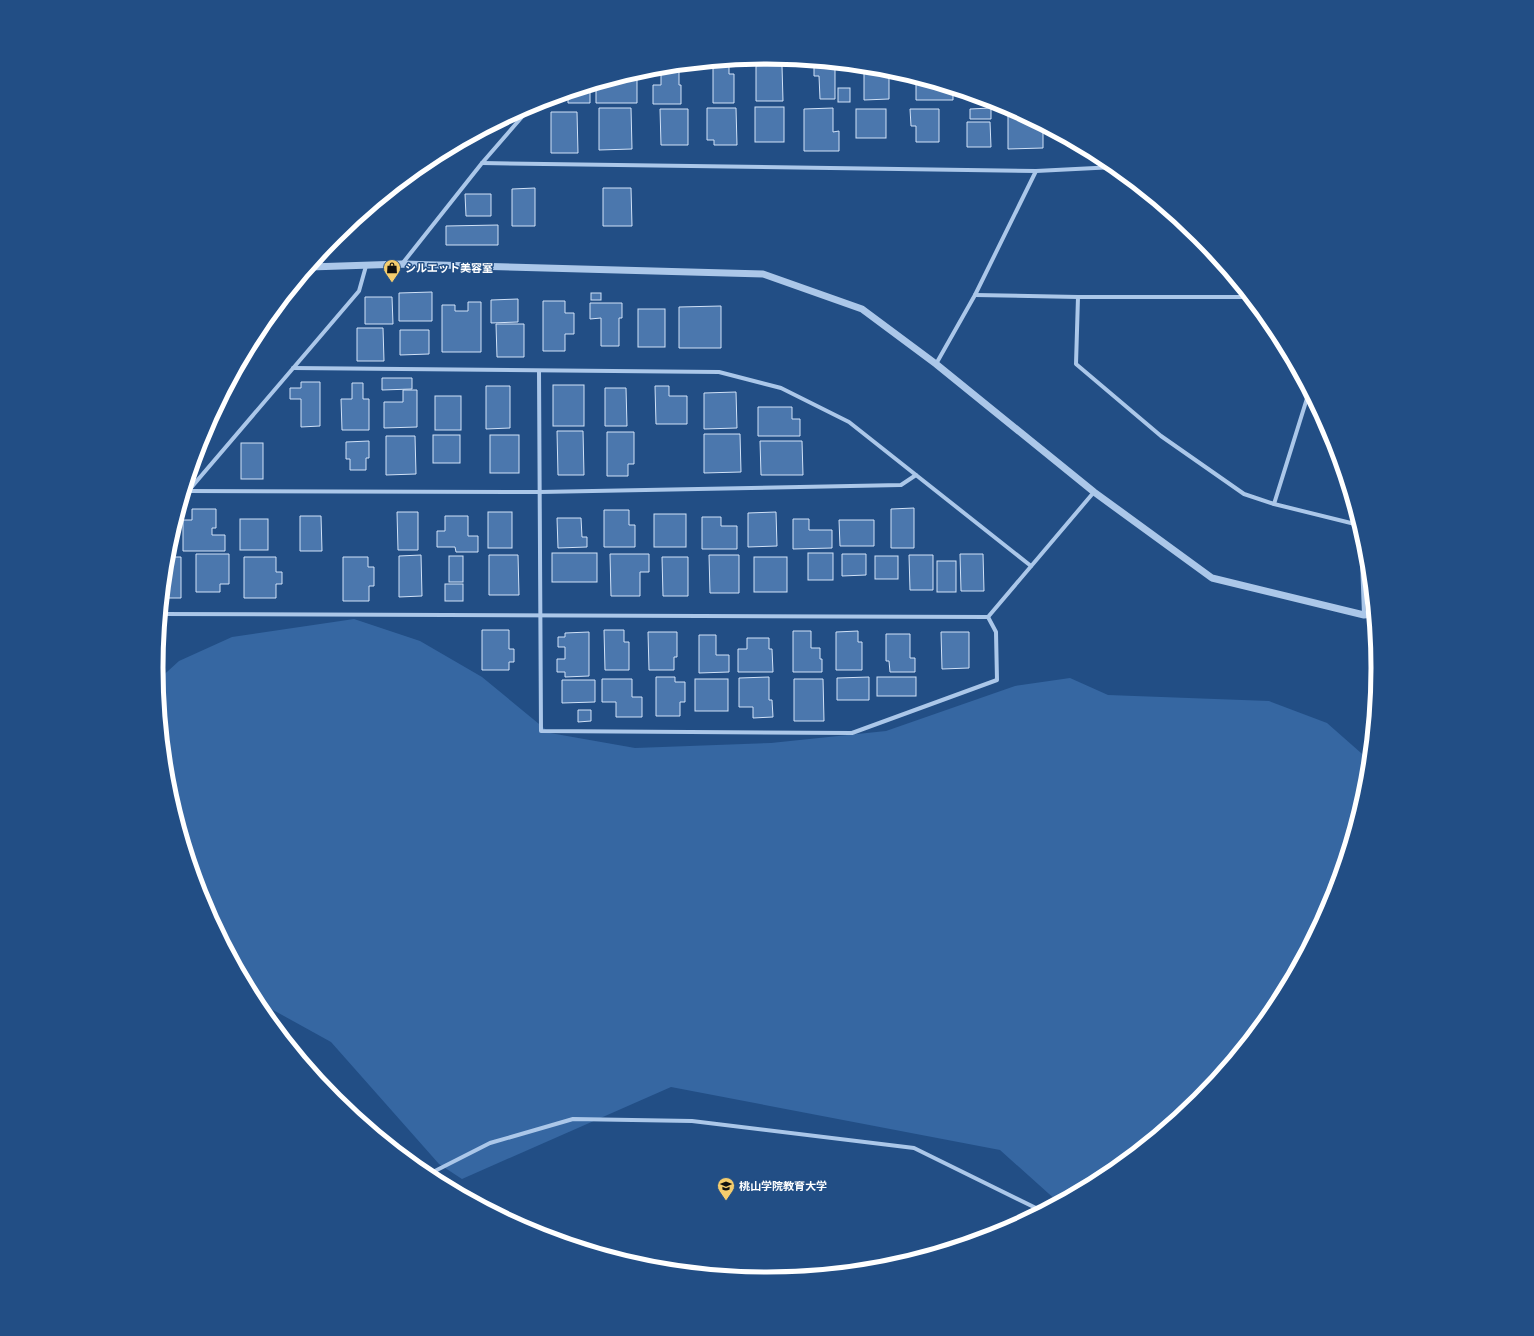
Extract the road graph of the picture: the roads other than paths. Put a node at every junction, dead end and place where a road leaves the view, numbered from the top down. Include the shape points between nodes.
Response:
1 (523, 116) edge
2 (482, 163) junction
3 (1105, 168) edge
4 (1036, 171) junction
5 (402, 264) junction
6 (366, 266) junction
7 (316, 267) edge
8 (975, 295) junction
9 (1078, 297) junction
10 (1244, 297) edge
11 (936, 364) junction
12 (293, 368) junction
13 (539, 371) junction
14 (1307, 398) edge
15 (916, 475) junction
16 (191, 487) edge
17 (190, 491) edge
18 (540, 492) junction
19 (1094, 492) junction
20 (1274, 504) junction
21 (1353, 524) edge
22 (1032, 566) junction
23 (1362, 569) edge
24 (165, 614) edge
25 (1369, 614) edge
26 (1364, 615) junction
27 (541, 616) junction
28 (988, 617) junction
29 (434, 1172) edge
30 (1037, 1208) edge

1 - 2 street
2 - 4 street
2 - 5 street
3 - 4 street
4 - 8 street
5 - 6 street
5 - 11 street via 763,274 862,309
6 - 7 street
6 - 12 street via 359,291
8 - 9 street
8 - 11 street
9 - 10 street
9 - 20 street via 1076,364 1168,440 1244,494
11 - 19 street
12 - 13 street
12 - 16 street
13 - 15 street via 719,372 781,388 849,422
13 - 18 street
14 - 20 street
15 - 18 street via 901,485
15 - 22 street
17 - 18 street
18 - 27 street
19 - 22 street
19 - 26 street via 1212,578
20 - 21 street
22 - 28 street
23 - 26 street
24 - 27 street
25 - 26 street
27 - 28 street
27 - 28 street via 542,731 852,733 997,680 996,632
29 - 30 street via 490,1143 572,1119 692,1121 914,1148

